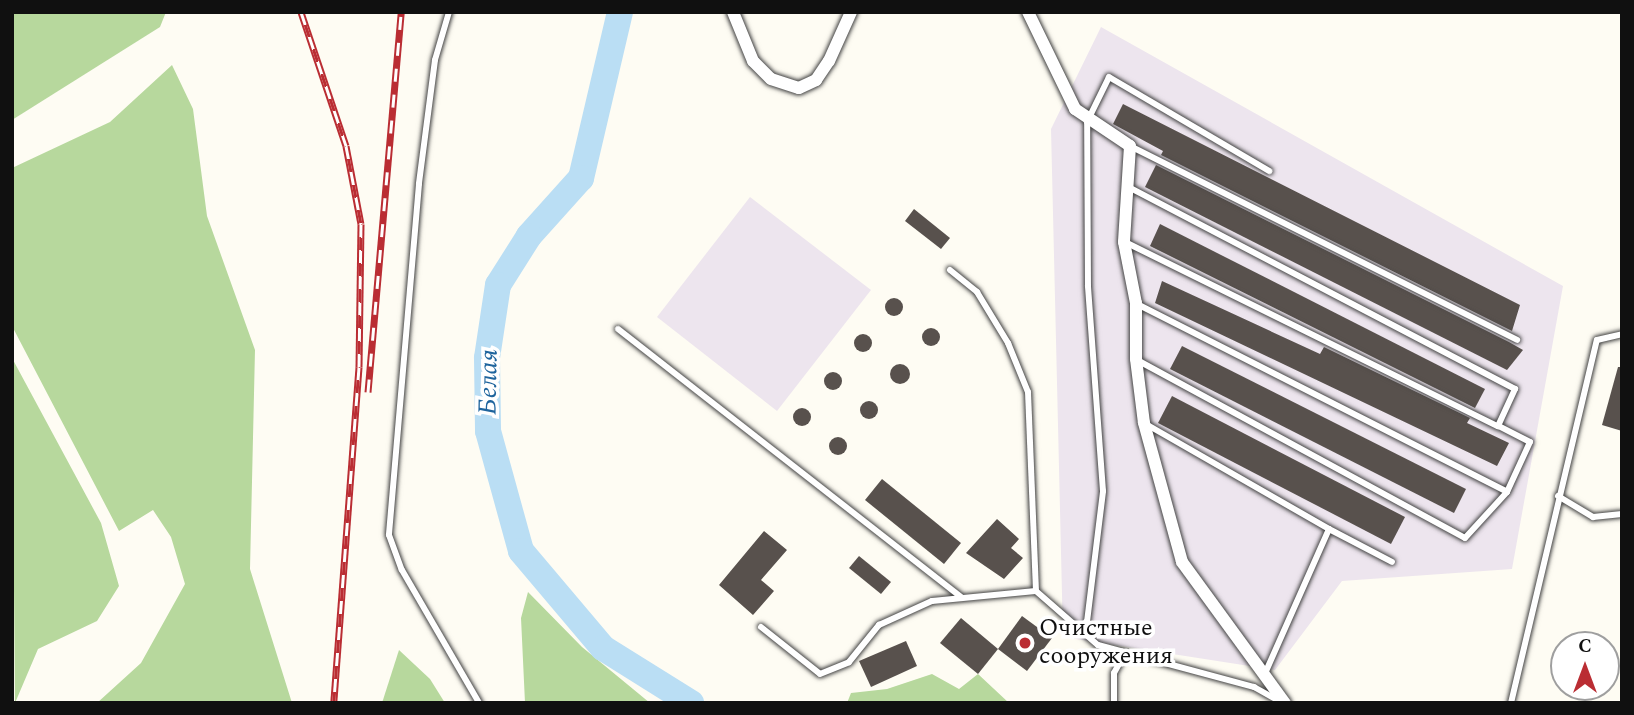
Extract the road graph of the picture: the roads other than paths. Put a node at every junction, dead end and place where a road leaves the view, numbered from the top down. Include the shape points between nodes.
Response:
1 (449, 12) edge
2 (733, 12) edge
3 (851, 12) edge
4 (1028, 12) edge
5 (1087, 122) junction
6 (1130, 146) junction
7 (1269, 171) dead end
8 (1126, 186) junction
9 (1124, 242) junction
10 (950, 270) dead end
11 (1136, 303) junction
12 (618, 329) dead end
13 (1622, 334) edge
14 (1517, 340) dead end
15 (1136, 359) junction
16 (1144, 423) junction
17 (1498, 426) junction
18 (1507, 492) junction
19 (1558, 496) junction
20 (1622, 514) edge
21 (1329, 529) junction
22 (1392, 562) dead end
23 (1036, 591) junction
24 (961, 597) junction
25 (761, 627) dead end
26 (1086, 630) junction
27 (1124, 655) junction
28 (1263, 678) junction
29 (479, 703) edge
30 (1114, 703) edge
31 (1284, 703) edge
32 (1511, 703) edge

1 - 29 lane via 435,60 419,184 389,535 402,570
2 - 3 street via 753,61 771,79 799,88 816,80
4 - 5 street via 1047,59
5 - 6 street
5 - 7 lane via 1109,77
5 - 26 lane via 1088,286 1103,491
6 - 8 street
6 - 14 lane
8 - 9 street
8 - 17 lane via 1515,389
9 - 11 street
9 - 17 lane
10 - 23 lane via 983,303 1009,343 1028,392
11 - 15 street
11 - 18 lane
12 - 24 lane
13 - 19 lane via 1597,340
15 - 16 street
15 - 18 lane via 1465,538
16 - 21 lane
16 - 28 street via 1182,562
17 - 18 lane via 1530,442
19 - 20 lane via 1593,517
19 - 32 lane
21 - 22 lane
21 - 28 lane
23 - 24 lane
23 - 26 lane
24 - 25 lane via 933,601 879,625 849,662 820,674
26 - 27 lane via 1098,645
27 - 30 lane via 1114,673
27 - 31 lane via 1254,687
28 - 31 street

